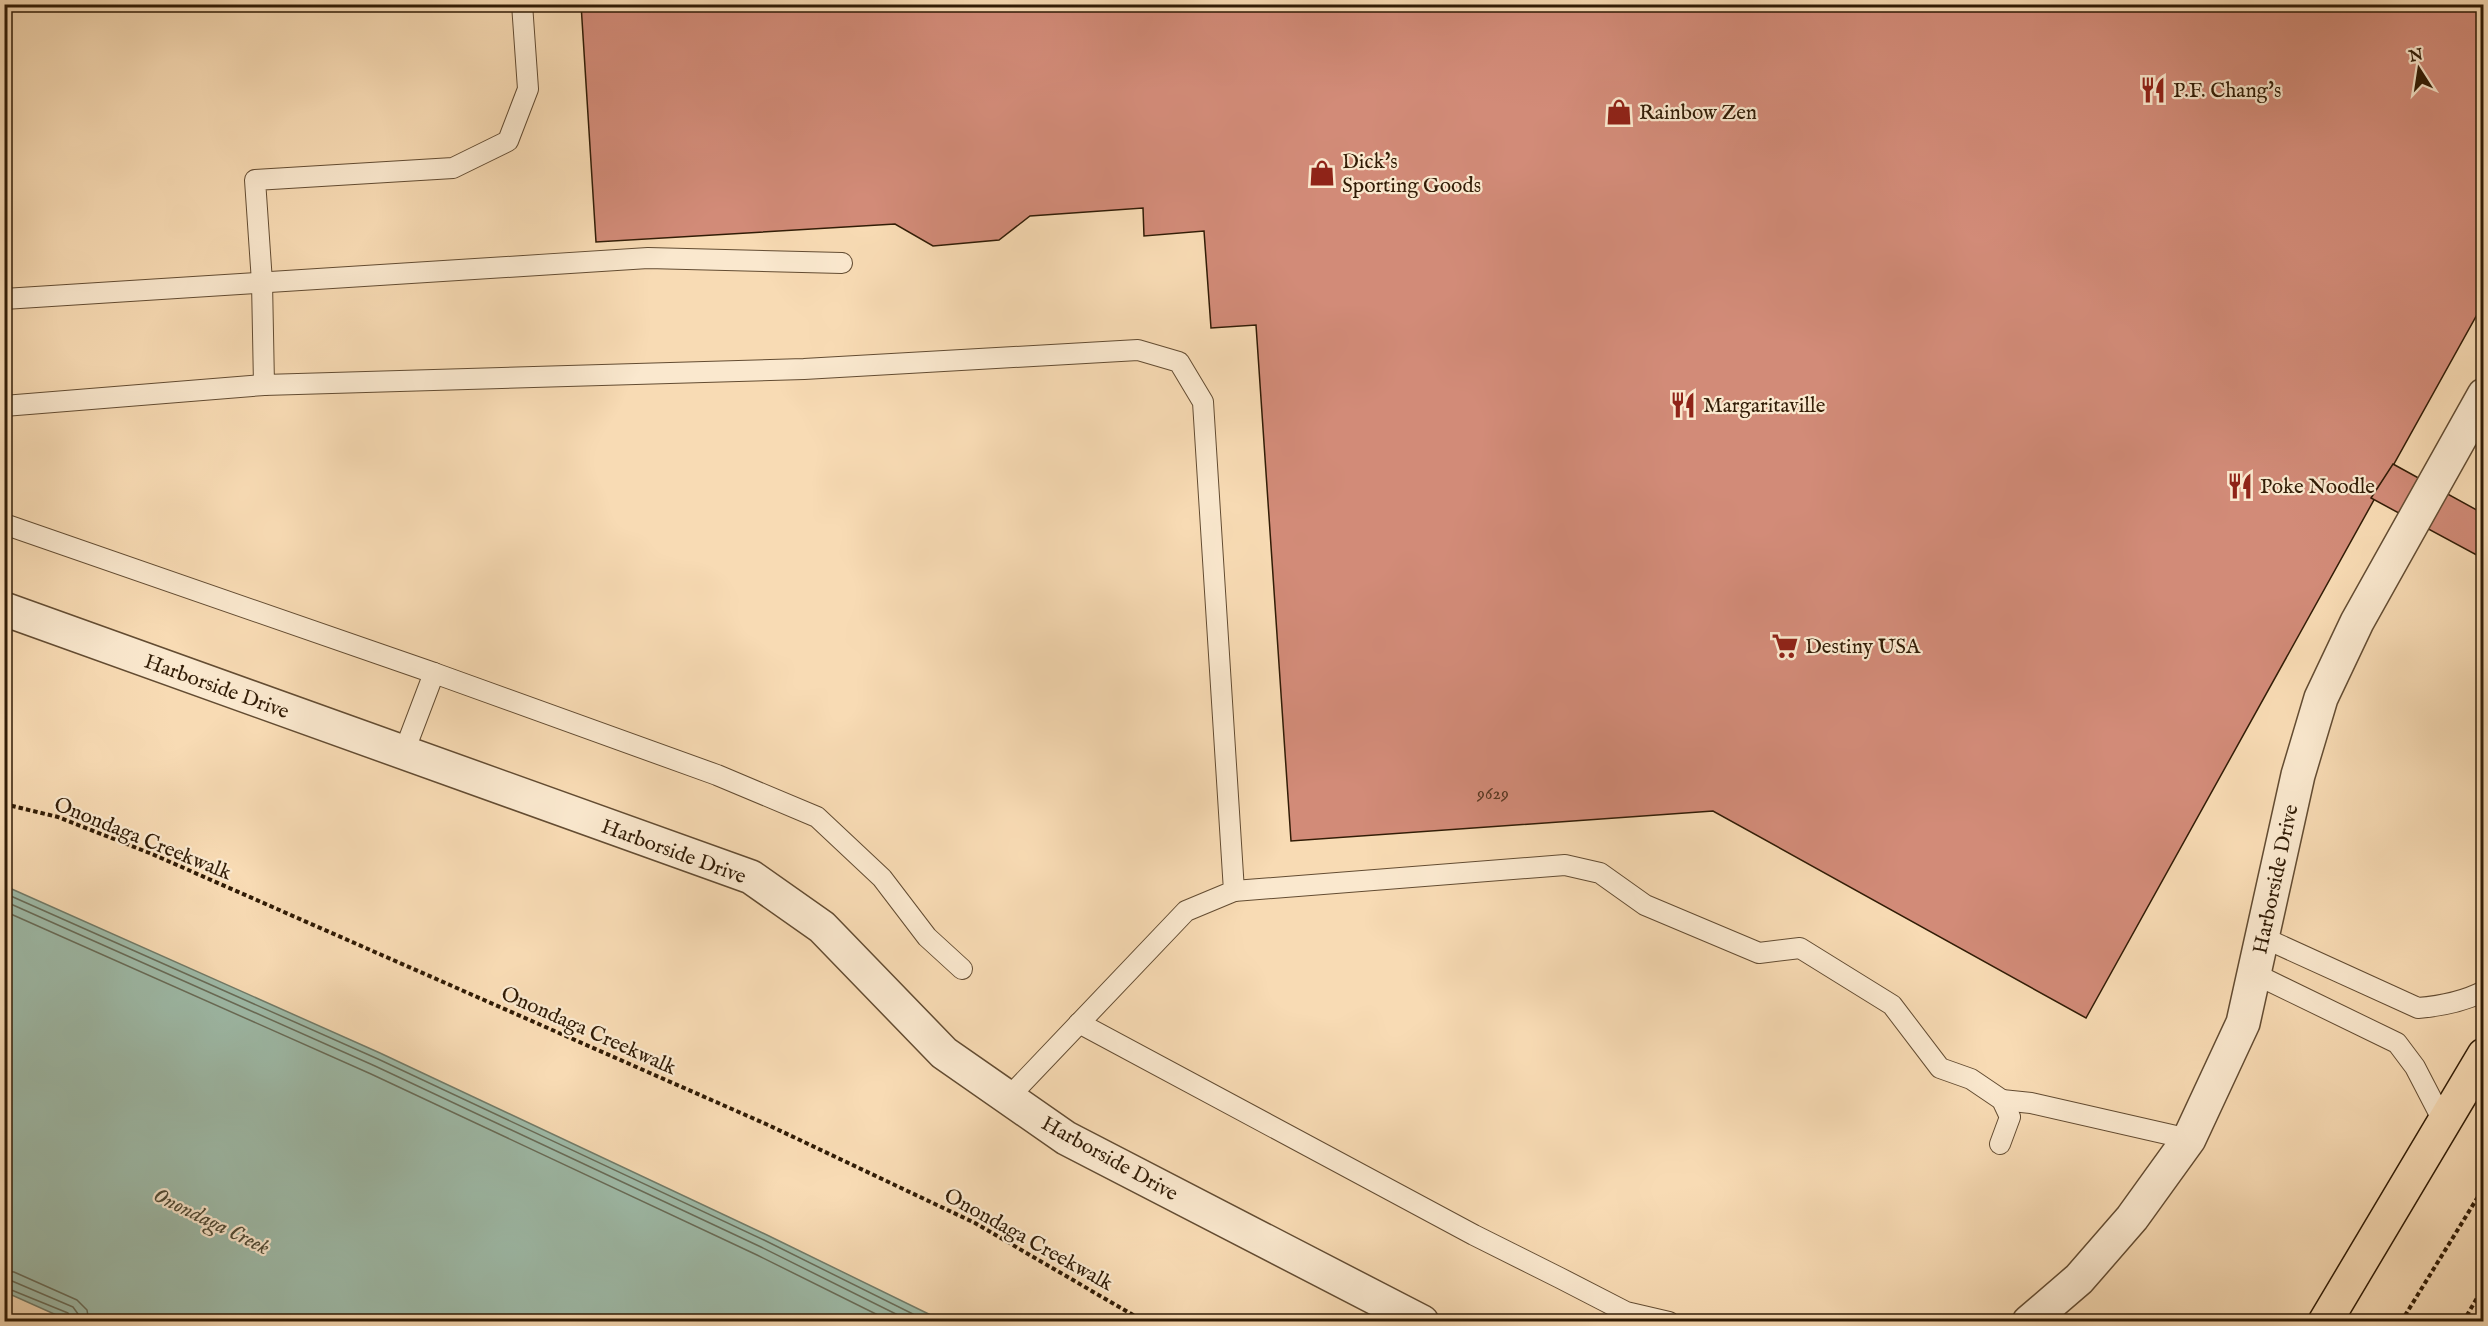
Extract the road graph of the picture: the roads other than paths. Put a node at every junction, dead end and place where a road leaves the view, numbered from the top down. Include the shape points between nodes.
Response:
1 (522, 4) edge
2 (842, 263) dead end
3 (262, 282) junction
4 (4, 299) edge
5 (264, 385) junction
6 (2482, 402) edge
7 (4, 406) edge
8 (4, 524) edge
9 (4, 609) edge
10 (434, 673) junction
11 (404, 752) junction
12 (1234, 891) junction
13 (2262, 937) junction
14 (962, 969) dead end
15 (2254, 974) junction
16 (2484, 991) edge
17 (1079, 1023) junction
18 (2484, 1055) edge
19 (1008, 1098) junction
20 (2002, 1100) junction
21 (2444, 1121) junction
22 (2189, 1139) junction
23 (2000, 1144) dead end
24 (1422, 1322) edge
25 (1669, 1322) edge
26 (2029, 1322) edge
27 (2325, 1322) edge

1 - 3 lane via 528,89 508,141 453,168 255,180
2 - 3 lane via 648,258
3 - 4 lane
3 - 5 lane
5 - 7 lane
5 - 12 lane via 804,369 1138,350 1179,362 1203,402
6 - 13 street, Harborside Drive via 2358,622 2321,698 2298,775
8 - 10 lane
9 - 11 street, Harborside Drive
10 - 11 lane
10 - 14 lane via 717,775 817,817 882,878 927,937
11 - 19 street, Harborside Drive via 751,877 822,927 944,1053
12 - 17 lane via 1186,911
12 - 20 lane via 1565,865 1600,873 1645,905 1759,952 1800,948 1892,1005 1940,1068 1971,1079
13 - 15 street, Harborside Drive
13 - 16 lane via 2418,1008 2470,999
15 - 21 lane via 2397,1043 2415,1067
15 - 22 street, Harborside Drive via 2243,1023
17 - 19 lane
17 - 25 lane via 1517,1257 1626,1312
18 - 21 main road
19 - 24 street, Harborside Drive via 1066,1138
20 - 22 lane via 2031,1102
20 - 23 lane via 2010,1117
21 - 27 main road
22 - 26 street, Harborside Drive via 2132,1218 2079,1279

